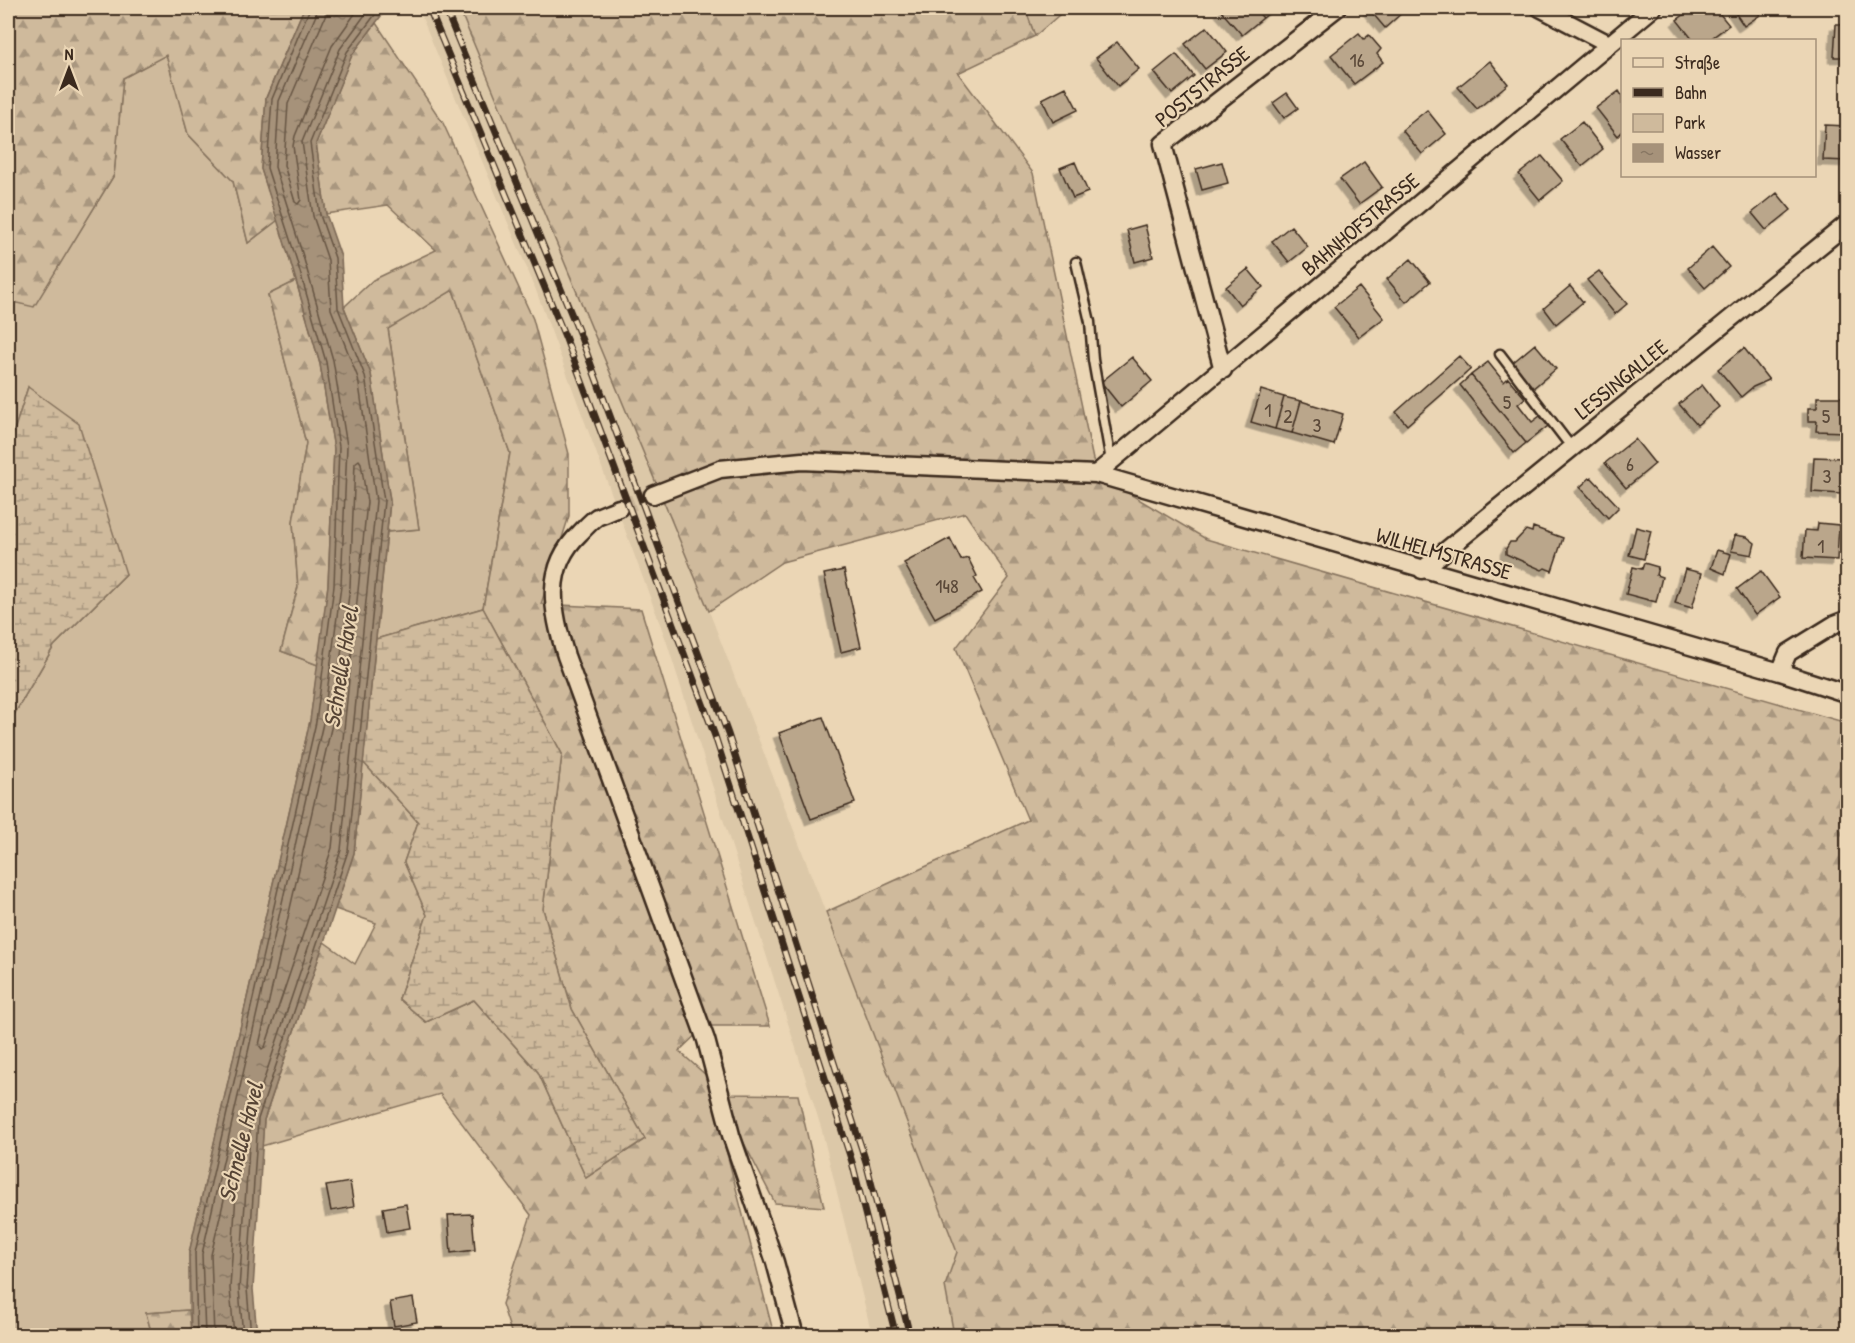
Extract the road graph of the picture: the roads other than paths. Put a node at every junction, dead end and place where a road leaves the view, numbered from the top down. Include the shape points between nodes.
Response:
1 (1337, 8) edge
2 (1540, 8) edge
3 (1653, 8) edge
4 (1610, 44) junction
5 (1848, 223) edge
6 (1076, 262) dead end
7 (1500, 354) dead end
8 (1223, 370) junction
9 (1572, 448) junction
10 (1111, 461) junction
11 (1096, 474) junction
12 (653, 495) tunnel mouth
13 (619, 508) tunnel mouth
14 (1422, 570) junction
15 (1848, 619) edge
16 (1780, 672) junction
17 (1848, 694) edge
18 (795, 1335) edge

1 - 8 street, POSTSTRASSE via 1163,144
2 - 4 street
3 - 4 street, BAHNHOFSTRASSE
4 - 8 street, BAHNHOFSTRASSE
5 - 9 street, LESSINGALLEE
6 - 10 lane via 1090,322
7 - 9 lane
8 - 10 street, BAHNHOFSTRASSE
9 - 14 street, LESSINGALLEE
10 - 11 street, BAHNHOFSTRASSE
11 - 12 street, WILHELMSTRASSE via 802,462 720,469
11 - 14 street, WILHELMSTRASSE
13 - 18 street via 596,518 570,543 558,564 553,591 556,623 706,1040 731,1135 775,1262
14 - 16 street, WILHELMSTRASSE
15 - 16 street via 1788,653
16 - 17 street, WILHELMSTRASSE

